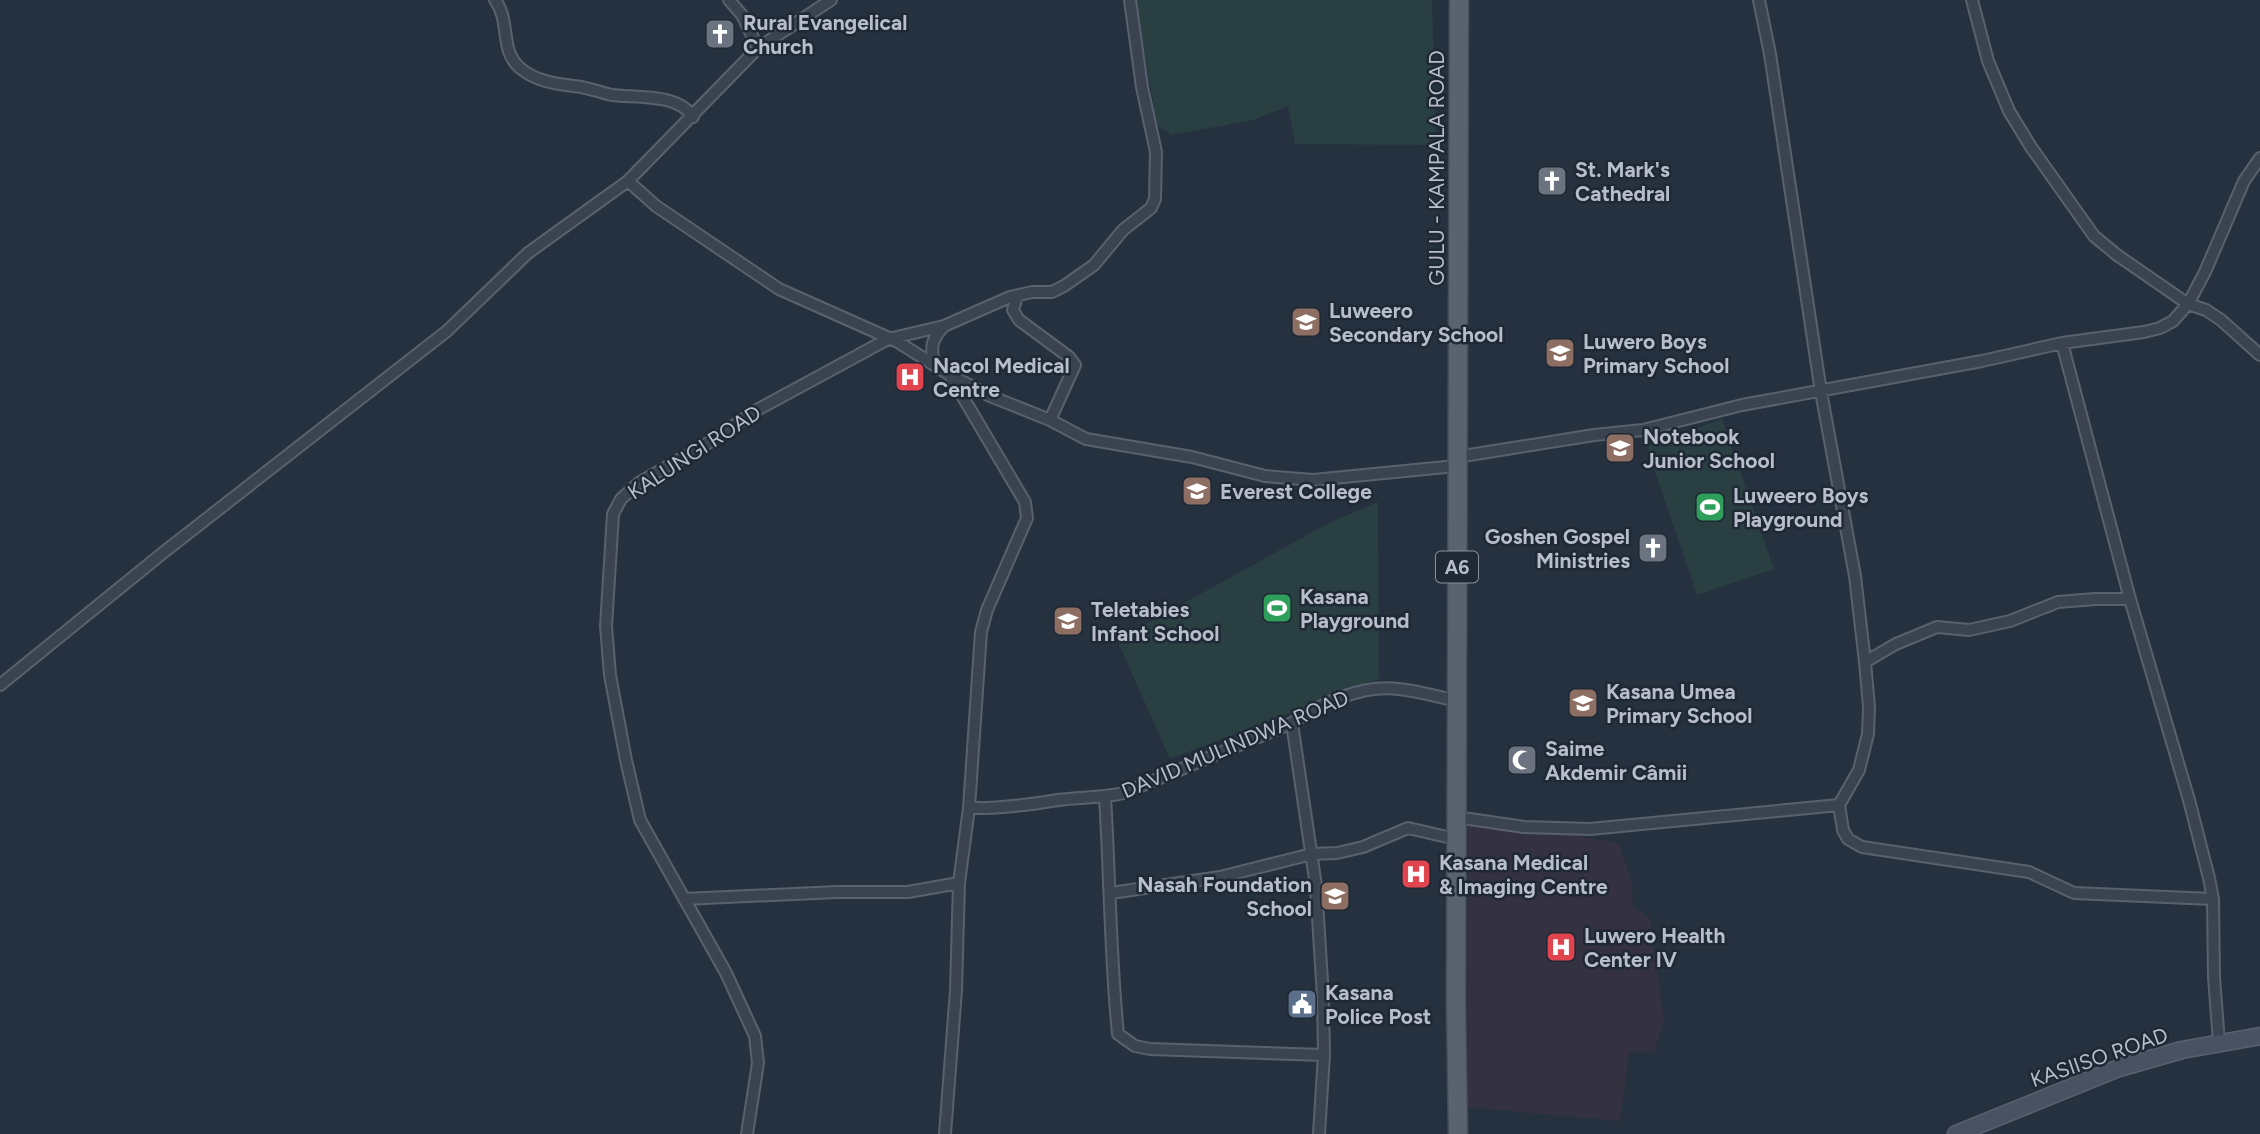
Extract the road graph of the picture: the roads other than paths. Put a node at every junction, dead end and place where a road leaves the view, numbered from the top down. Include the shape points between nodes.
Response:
1 (495, 0) edge
2 (729, 0) edge
3 (831, 0) edge
4 (1130, 0) edge
5 (1459, 0) edge
6 (1759, 0) edge
7 (1972, 0) edge
8 (758, 48) junction
9 (693, 117) junction
10 (2260, 159) edge
11 (628, 181) junction
12 (1017, 296) junction
13 (2188, 304) junction
14 (944, 326) junction
15 (888, 339) junction
16 (2062, 343) junction
17 (2260, 355) edge
18 (934, 363) junction
19 (950, 375) junction
20 (1821, 392) junction
21 (1050, 421) junction
22 (1457, 461) junction
23 (2130, 599) junction
24 (1866, 662) junction
25 (0, 685) edge
26 (1458, 701) junction
27 (1292, 723) junction
28 (1105, 797) junction
29 (1839, 805) junction
30 (970, 808) junction
31 (1456, 817) junction
32 (1456, 839) junction
33 (1312, 854) junction
34 (959, 883) junction
35 (1111, 893) junction
36 (684, 899) junction
37 (2213, 899) junction
38 (2260, 1036) edge
39 (2219, 1043) junction
40 (1324, 1055) junction
41 (747, 1134) edge
42 (945, 1134) edge
43 (1319, 1134) edge
44 (1458, 1134) edge
45 (1956, 1134) edge

1 - 9 street via 504,15 512,58 531,76 665,101 685,108
2 - 8 street
3 - 8 street
4 - 12 street via 1156,152 1153,204 1089,270 1052,292
5 - 22 main road, GULU - KAMPALA ROAD / A6
6 - 20 street
7 - 13 street via 1988,61 2009,111 2077,215 2104,245
8 - 9 street
9 - 11 street
10 - 13 street via 2244,181
11 - 15 street via 678,222 779,289
11 - 25 street via 528,253 447,331
12 - 14 street
12 - 21 street via 1016,317 1074,365
13 - 16 street via 2160,328
13 - 17 street via 2221,320
14 - 15 street
14 - 18 street via 930,346
15 - 18 street
15 - 36 street, KALUNGI ROAD via 757,410 640,482 621,499 614,514 606,626 610,675 640,820
16 - 20 street
16 - 23 street
18 - 19 street
19 - 21 street
19 - 30 street via 1027,509 1024,529 986,610 981,632
20 - 22 street via 1742,405 1643,430
20 - 24 street
21 - 22 street via 1086,439 1201,459 1265,476 1313,480
22 - 26 main road, GULU - KAMPALA ROAD / A6
23 - 24 street via 2058,602 2010,621 1969,630 1937,627 1896,643
23 - 37 street
24 - 29 street via 1868,734 1858,770
26 - 27 street, DAVID MULINDWA ROAD via 1400,689 1367,690 1336,699
26 - 31 main road, GULU - KAMPALA ROAD / A6
27 - 28 street, DAVID MULINDWA ROAD
27 - 33 street
28 - 30 street, DAVID MULINDWA ROAD
28 - 35 street
29 - 31 street via 1590,829 1524,827
29 - 37 street via 1843,830 1862,847 2029,872 2074,893
30 - 34 street
31 - 32 main road, GULU - KAMPALA ROAD / A6
32 - 33 street via 1409,828 1363,847
32 - 44 main road, GULU - KAMPALA ROAD / A6
33 - 35 street via 1220,877
33 - 40 street
34 - 36 street via 908,892
34 - 42 street via 957,990
35 - 40 street via 1115,1006 1118,1034 1126,1041 1150,1049
36 - 41 street via 726,972 755,1037 758,1063
37 - 39 street
38 - 39 main road, KASIISO ROAD
39 - 45 main road, KASIISO ROAD via 2119,1068
40 - 43 street

